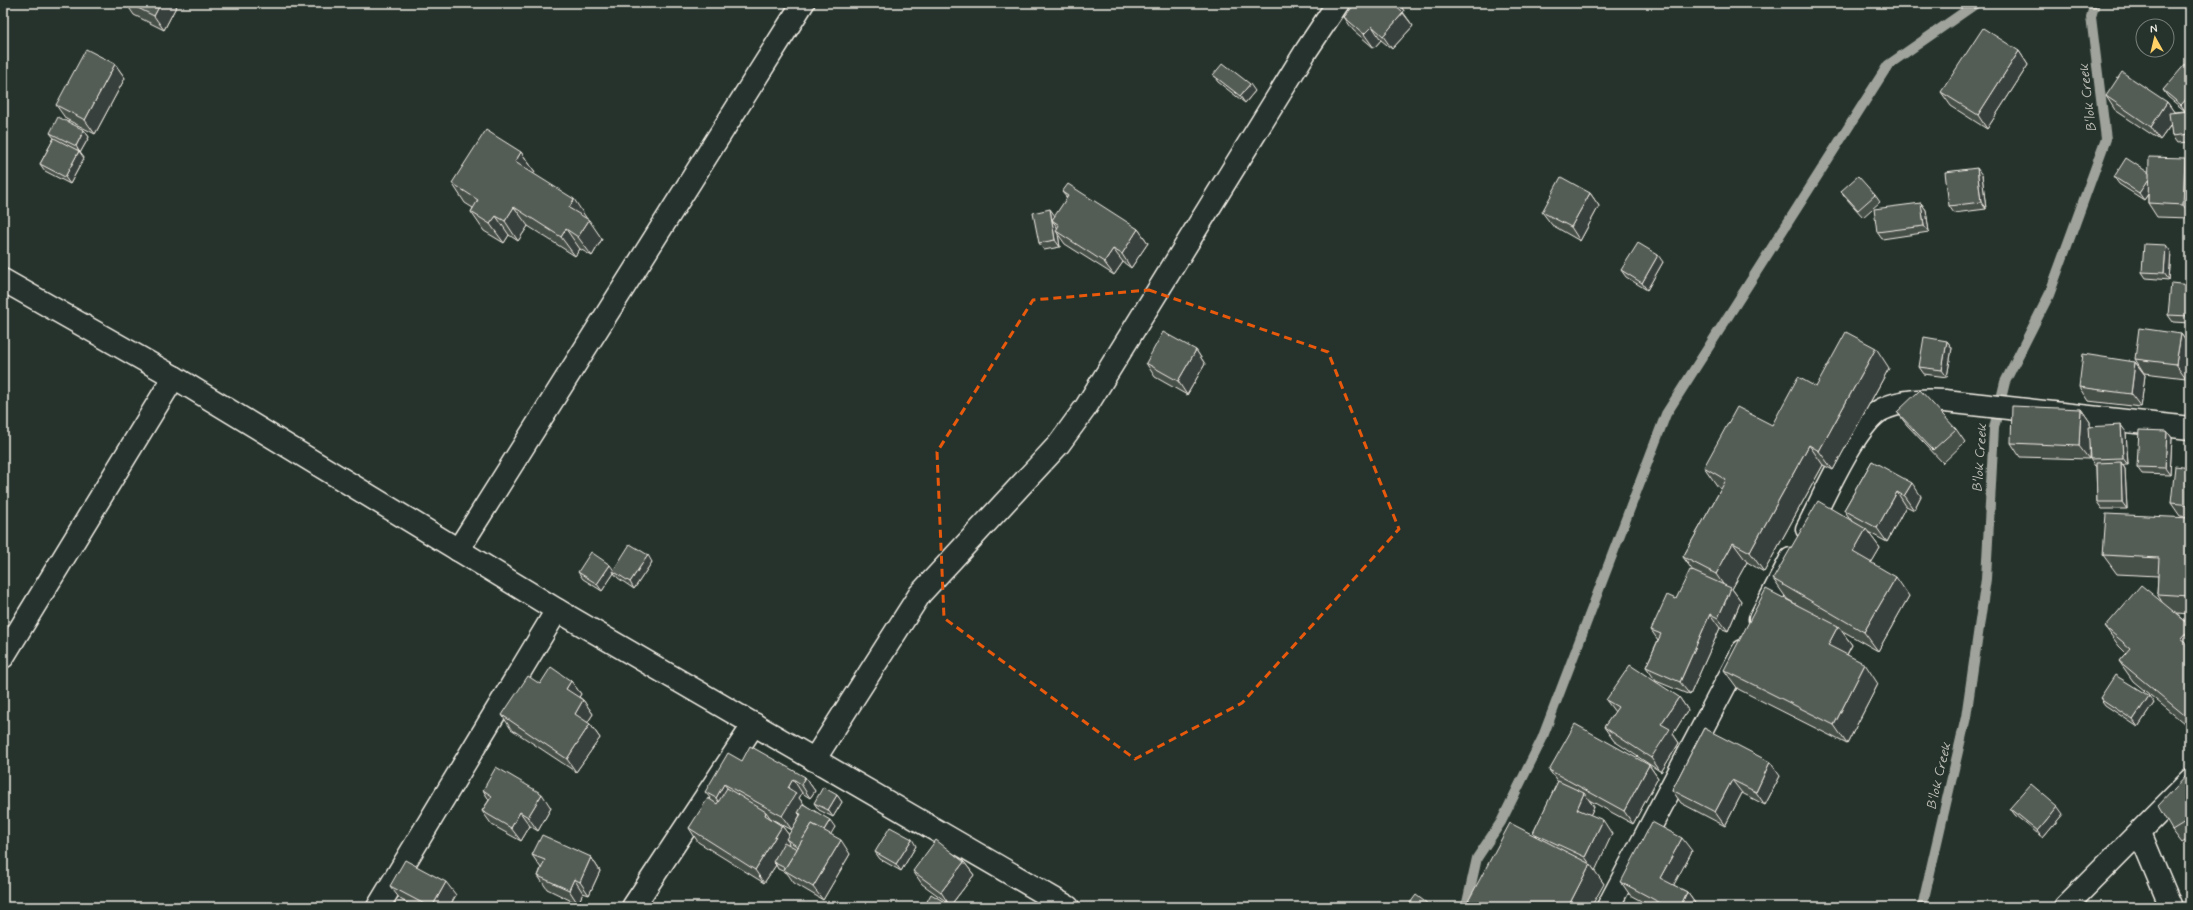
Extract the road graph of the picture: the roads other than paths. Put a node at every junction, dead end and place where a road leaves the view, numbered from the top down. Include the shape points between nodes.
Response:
1 (803, 3) edge
2 (1338, 3) edge
3 (3, 280) edge
4 (174, 377) junction
5 (2190, 428) edge
6 (458, 550) junction
7 (557, 610) junction
8 (3, 658) edge
9 (754, 724) junction
10 (814, 760) junction
11 (2190, 781) edge
12 (2140, 833) junction
13 (378, 907) edge
14 (633, 907) edge
15 (1068, 907) edge
16 (1608, 907) edge
17 (2065, 907) edge
18 (2170, 907) edge

1 - 6 street
2 - 10 street via 1086,407 1059,444 920,594
3 - 4 street
4 - 6 street
4 - 8 street
5 - 16 street via 1921,400 1882,409 1869,420 1854,440
6 - 7 street
7 - 9 street
7 - 13 street
9 - 10 street
9 - 14 street
10 - 15 street
11 - 12 street
12 - 17 street
12 - 18 street

